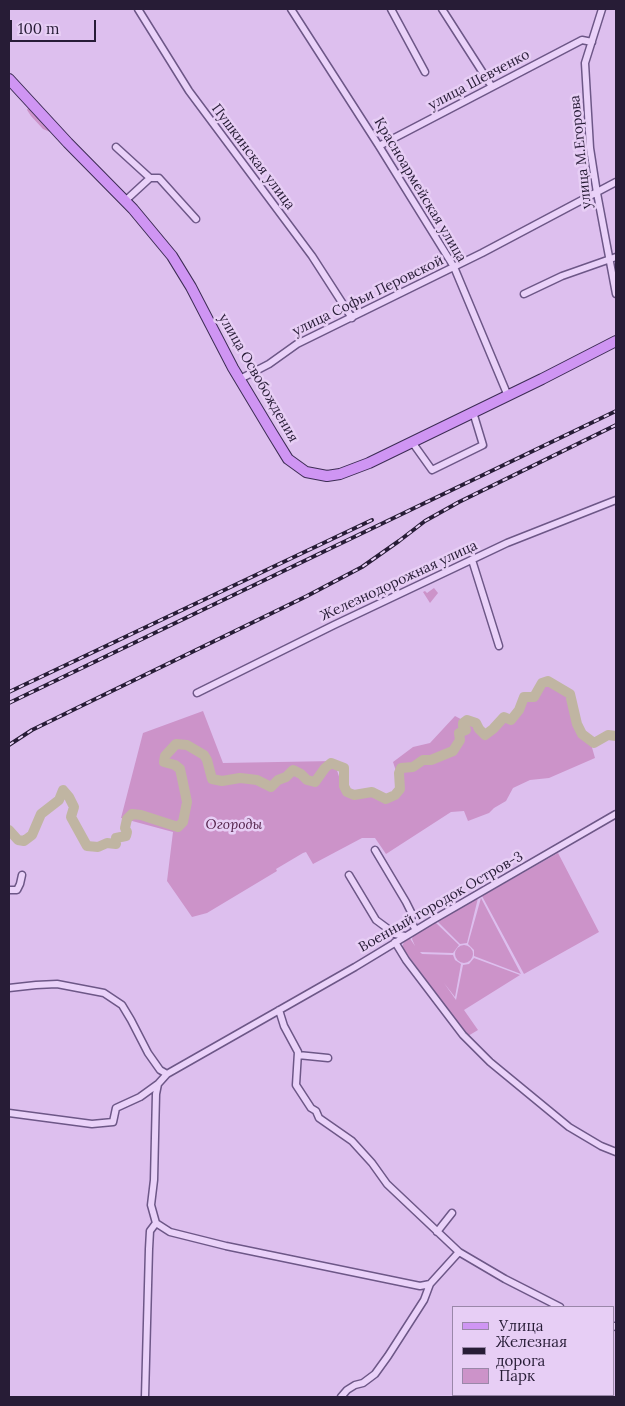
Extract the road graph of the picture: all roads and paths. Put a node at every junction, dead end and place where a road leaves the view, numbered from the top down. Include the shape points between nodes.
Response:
1 (138, 9) edge
2 (291, 9) edge
3 (391, 9) edge
4 (442, 9) edge
5 (602, 9) edge
6 (592, 42) junction
7 (425, 72) dead end
8 (9, 79) edge
9 (492, 87) junction
10 (379, 146) junction
11 (116, 148) dead end
12 (150, 178) junction
13 (616, 182) edge
14 (596, 193) junction
15 (125, 201) junction
16 (196, 220) dead end
17 (613, 259) edge
18 (454, 267) junction
19 (524, 294) dead end
20 (616, 294) edge
21 (352, 318) junction
22 (616, 340) edge
23 (240, 379) junction
24 (508, 396) junction
25 (473, 412) junction
26 (412, 442) junction
27 (616, 500) edge
28 (472, 560) junction
29 (499, 646) dead end
30 (197, 693) dead end
31 (616, 814) edge
32 (375, 850) dead end
33 (22, 875) dead end
34 (349, 875) dead end
35 (9, 890) edge
36 (416, 930) junction
37 (405, 936) junction
38 (395, 942) junction
39 (9, 988) edge
40 (279, 1010) junction
41 (298, 1056) junction
42 (328, 1058) dead end
43 (167, 1074) junction
44 (158, 1084) junction
45 (9, 1112) edge
46 (616, 1152) edge
47 (452, 1214) dead end
48 (156, 1223) junction
49 (437, 1232) junction
50 (459, 1252) junction
51 (430, 1284) junction
52 (558, 1306) edge
53 (145, 1397) edge
54 (341, 1397) edge

1 - 21 street, Пушкинская улица via 189,91 312,256
2 - 10 street, Красноармейская улица
3 - 7 street
4 - 9 street
5 - 6 street, улица М.Егорова
6 - 9 street, улица Шевченко via 582,40
6 - 14 street, улица М.Егорова via 585,63
8 - 15 main road, улица Освобождения
9 - 10 street, улица Шевченко
10 - 18 street, Красноармейская улица
11 - 12 street
12 - 15 street
12 - 16 street via 159,178
13 - 14 street, улица Софьи Перовской
14 - 17 street, улица М.Егорова
14 - 18 street, улица Софьи Перовской
15 - 23 main road, улица Освобождения via 172,256
17 - 19 street via 562,276
17 - 20 street, улица М.Егорова
18 - 21 street, улица Софьи Перовской
18 - 24 street, Красноармейская улица
21 - 23 street, улица Софьи Перовской via 297,344
22 - 24 main road, улица Освобождения
23 - 26 main road, улица Освобождения via 288,459 306,472 327,476 340,474
24 - 25 main road, улица Освобождения
25 - 26 main road, улица Освобождения
25 - 26 street via 483,445 432,470
27 - 28 street, Железнодорожная улица
28 - 29 street
28 - 30 street, Железнодорожная улица
31 - 36 street, Военный городок Остров-3
32 - 36 street via 409,908
33 - 35 street via 17,890
34 - 37 street via 376,920 394,934
36 - 37 street, Военный городок Остров-3
37 - 38 street, Военный городок Остров-3
38 - 40 street, Военный городок Остров-3
38 - 46 street via 463,1035 490,1062 569,1127
39 - 43 street via 57,984 104,993 122,1005 148,1053 160,1070
40 - 41 street
40 - 43 street, Военный городок Остров-3
41 - 42 street
41 - 49 street via 296,1085 319,1118 352,1140 387,1184
43 - 44 street, Военный городок Остров-3
44 - 45 street, Военный городок Остров-3 via 116,1108 113,1122 92,1124
44 - 48 street via 151,1205
47 - 49 street
48 - 51 street via 170,1232 226,1246 354,1274 420,1286
48 - 53 street via 150,1231
49 - 50 street
50 - 51 street
50 - 52 street via 505,1280
51 - 54 street via 424,1300 375,1374

